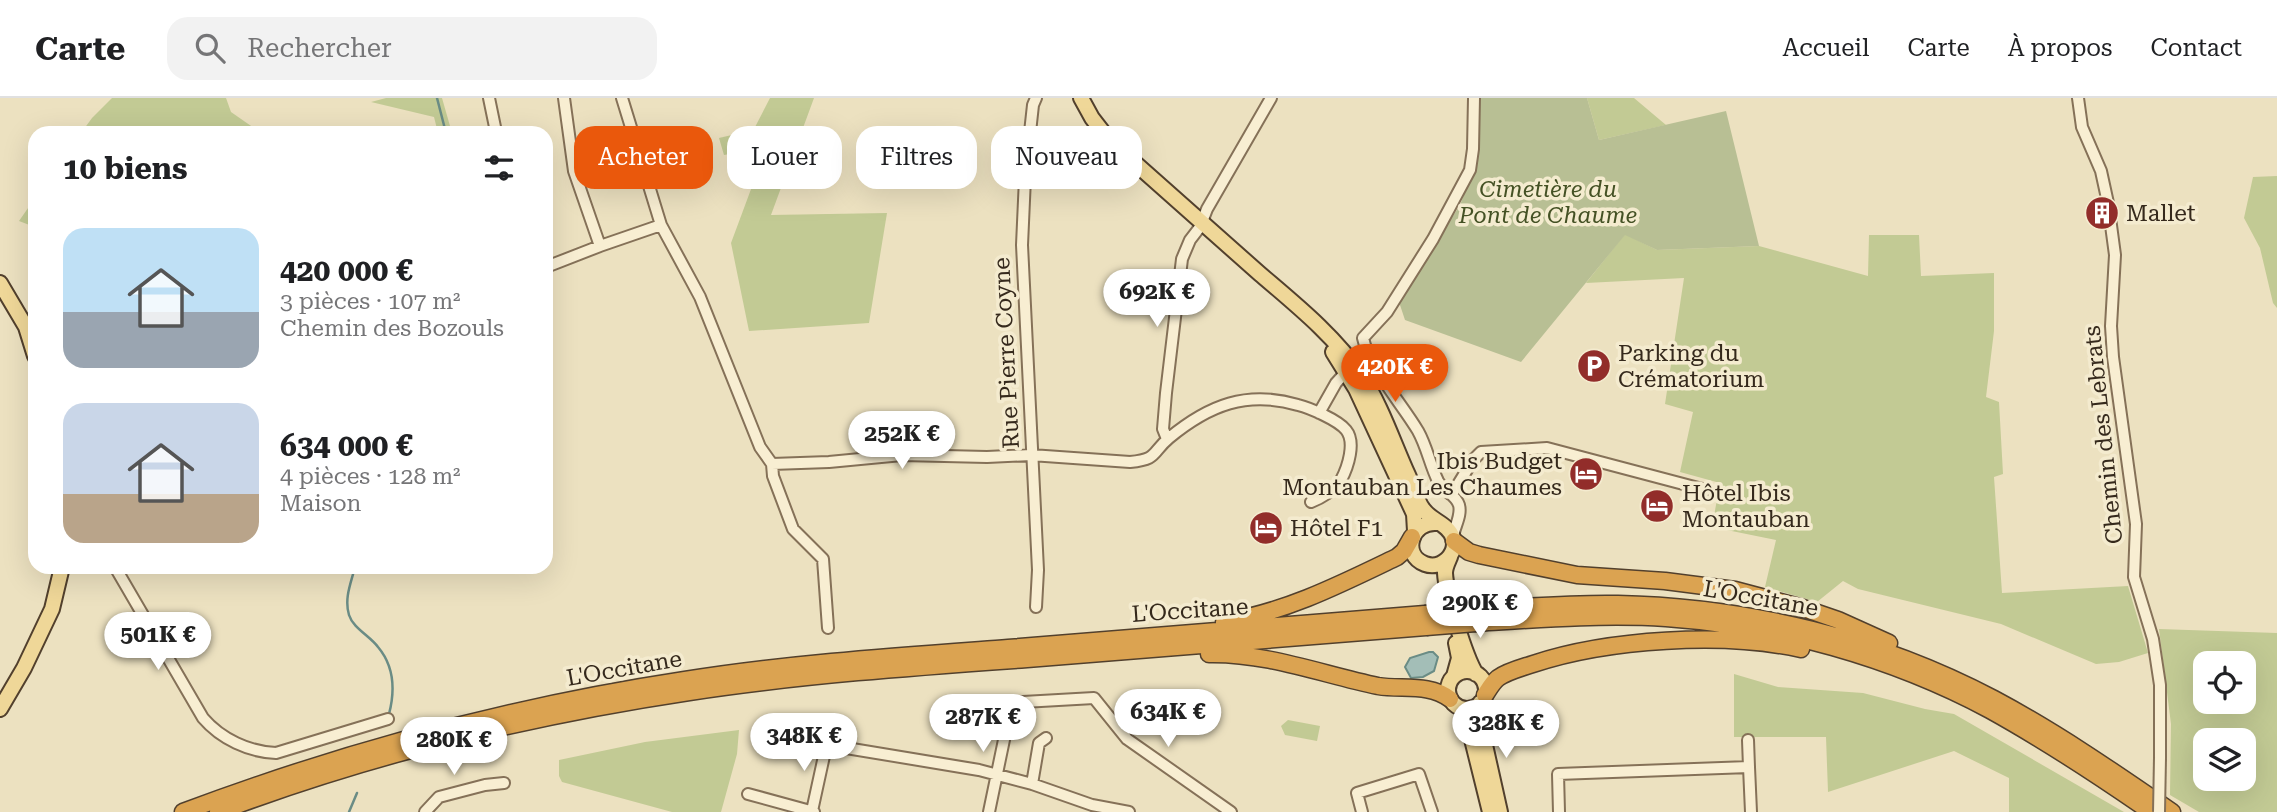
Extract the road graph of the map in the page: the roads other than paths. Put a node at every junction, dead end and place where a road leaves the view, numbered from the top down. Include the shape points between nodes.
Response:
1 (489, 98) edge
2 (564, 98) edge
3 (622, 98) edge
4 (1037, 98) edge
5 (1081, 98) edge
6 (1270, 98) edge
7 (1474, 98) edge
8 (2078, 98) edge
9 (495, 126) edge
10 (1201, 222) junction
11 (661, 225) junction
12 (600, 246) junction
13 (553, 264) edge
14 (0, 283) edge
15 (1313, 322) junction
16 (28, 333) edge
17 (1346, 372) junction
18 (1356, 389) junction
19 (1333, 392) junction
20 (1319, 413) junction
21 (1385, 422) junction
22 (1167, 439) junction
23 (1031, 455) junction
24 (772, 464) junction
25 (1706, 490) dead end
26 (1450, 494) junction
27 (1311, 502) dead end
28 (1460, 509) junction
29 (1438, 523) junction
30 (1414, 534) junction
31 (1452, 545) junction
32 (1426, 564) junction
33 (60, 574) edge
34 (119, 574) edge
35 (1036, 607) dead end
36 (1476, 617) junction
37 (828, 628) dead end
38 (1143, 643) junction
39 (1476, 674) junction
40 (1454, 676) junction
41 (1922, 678) junction
42 (1959, 681) junction
43 (1483, 699) junction
44 (1455, 704) junction
45 (0, 709) edge
46 (388, 719) dead end
47 (1045, 738) dead end
48 (1748, 740) dead end
49 (1749, 767) junction
50 (996, 776) junction
51 (504, 783) dead end
52 (1032, 784) junction
53 (748, 794) dead end
54 (183, 812) edge
55 (218, 812) edge
56 (425, 812) edge
57 (813, 812) edge
58 (989, 812) edge
59 (1129, 812) edge
60 (1231, 812) edge
61 (1362, 812) edge
62 (1432, 812) edge
63 (1490, 812) edge
64 (1500, 812) edge
65 (1559, 812) edge
66 (1751, 812) edge
67 (2151, 812) edge
68 (2159, 812) edge
69 (2172, 812) edge

1 - 9 street
2 - 12 street via 574,171
3 - 11 street
4 - 23 street, Rue Pierre Coyne via 1025,178 1022,244
5 - 10 main road via 1109,140
6 - 10 street
7 - 26 street via 1470,170 1387,312 1363,338 1418,432 1438,480
8 - 68 street, Chemin des Lebrats, bridge via 2082,127 2101,171 2115,256 2111,326 2136,524 2134,577 2153,639 2160,685
10 - 15 main road
10 - 22 street via 1180,268 1163,429
11 - 12 street
11 - 24 street via 700,297 760,447
12 - 13 street
14 - 16 main road
15 - 17 main road
15 - 21 main road via 1360,374
17 - 18 main road
17 - 19 street
17 - 21 main road via 1356,376
18 - 19 street via 1346,385
18 - 30 main road via 1414,513
19 - 20 street
20 - 22 street via 1299,405 1247,398 1206,413
20 - 27 street via 1344,427 1352,449 1340,481
21 - 29 main road via 1423,510
22 - 23 street via 1147,461
23 - 24 street via 902,455
23 - 35 street, Rue Pierre Coyne
24 - 37 street via 793,529 823,559
25 - 26 street via 1547,449 1481,452
26 - 28 street
28 - 29 street via 1454,517
28 - 31 street
29 - 30 main road via 1425,524
29 - 31 main road via 1450,531
30 - 32 main road via 1415,556
30 - 38 highway via 1397,557 1291,605 1227,622 1184,627
31 - 32 main road via 1440,564
31 - 39 main road via 1447,583
31 - 42 highway via 1577,575 1701,584 1768,598 1849,625 1921,657
32 - 40 main road via 1438,580 1458,650
33 - 45 main road via 52,609
34 - 46 street via 203,718 236,743 258,753 276,753
36 - 38 highway, L'Occitane, bridge
36 - 41 highway, L'Occitane via 1634,617 1733,625 1844,650
36 - 42 highway, L'Occitane via 1616,604 1721,612 1850,640
38 - 44 highway via 1178,654 1262,657 1379,686 1434,690
38 - 54 highway, L'Occitane via 790,666 589,696 402,740
38 - 55 highway, L'Occitane via 792,678 606,706 407,752
39 - 40 main road via 1465,671
39 - 43 main road via 1484,683
40 - 44 main road via 1448,687
41 - 43 highway via 1786,646 1700,640 1567,654 1500,677
41 - 67 highway, L'Occitane via 1989,709
42 - 69 highway, L'Occitane via 2057,736
43 - 44 main road via 1471,709
43 - 64 main road via 1479,718
44 - 63 main road via 1467,719
47 - 52 street via 1039,743
48 - 49 street
49 - 65 street via 1558,774
49 - 66 street
50 - 52 street
50 - 57 street via 978,769 828,745
50 - 58 street
50 - 60 street via 1011,706 1094,698 1127,739
51 - 56 street via 439,797
52 - 59 street via 1091,805
53 - 57 street
61 - 62 street via 1357,793 1419,774

